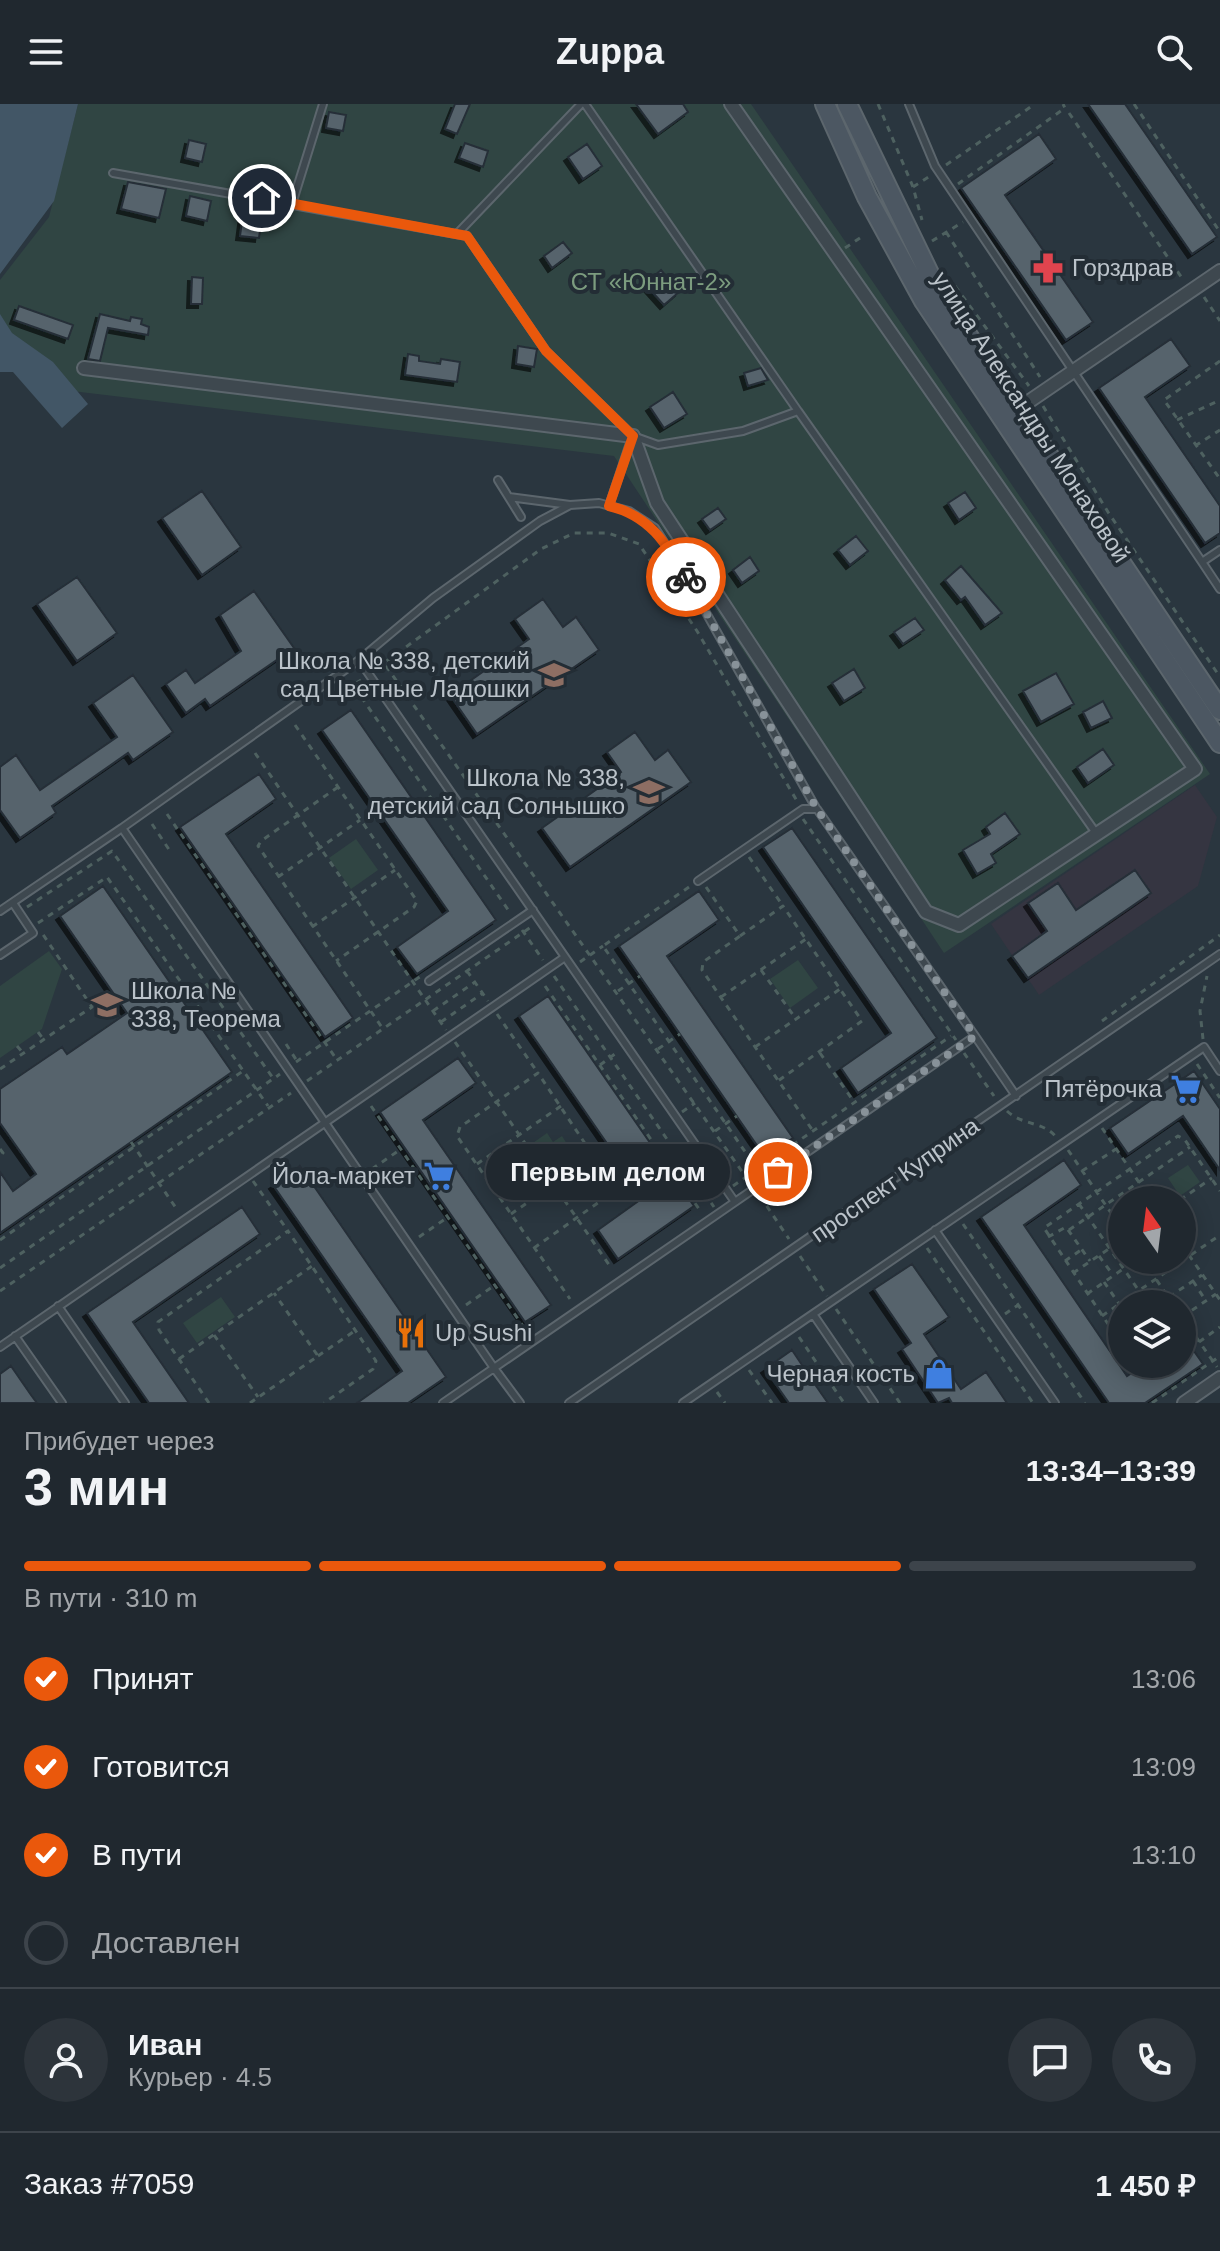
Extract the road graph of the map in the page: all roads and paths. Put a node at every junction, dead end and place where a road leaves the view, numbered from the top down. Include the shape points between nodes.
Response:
1 (323, 104) edge
2 (583, 104) edge
3 (731, 104) edge
4 (825, 104) edge
5 (847, 104) edge
6 (856, 104) edge
7 (909, 104) edge
8 (1035, 104) edge
9 (1063, 104) edge
10 (1134, 104) edge
11 (1069, 113) dead end
12 (861, 136) junction
13 (938, 170) junction
14 (113, 173) dead end
15 (913, 187) dead end
16 (952, 188) dead end
17 (292, 204) junction
18 (970, 218) junction
19 (946, 232) junction
20 (1220, 232) edge
21 (457, 234) junction
22 (929, 243) dead end
23 (1220, 271) edge
24 (1191, 291) junction
25 (1213, 310) dead end
26 (1220, 321) edge
27 (1220, 361) edge
28 (84, 368) dead end
29 (1073, 372) junction
30 (1041, 378) dead end
31 (1220, 400) edge
32 (798, 411) junction
33 (1015, 411) junction
34 (1177, 420) junction
35 (1220, 430) edge
36 (633, 436) junction
37 (1195, 446) junction
38 (1220, 471) edge
39 (1218, 479) edge
40 (498, 480) dead end
41 (509, 497) junction
42 (570, 505) junction
43 (609, 506) junction
44 (521, 517) dead end
45 (1220, 550) edge
46 (1202, 562) junction
47 (1220, 589) edge
48 (377, 653) dead end
49 (359, 660) junction
50 (384, 663) junction
51 (369, 674) junction
52 (353, 685) dead end
53 (1220, 710) edge
54 (295, 725) dead end
55 (1220, 743) edge
56 (255, 753) dead end
57 (338, 787) junction
58 (798, 802) dead end
59 (817, 809) junction
60 (167, 814) dead end
61 (298, 815) junction
62 (801, 816) dead end
63 (361, 820) junction
64 (152, 824) dead end
65 (122, 828) junction
66 (1097, 834) junction
67 (321, 848) junction
68 (170, 851) dead end
69 (749, 857) dead end
70 (395, 869) junction
71 (278, 877) junction
72 (702, 884) junction
73 (355, 897) junction
74 (13, 903) junction
75 (783, 906) junction
76 (559, 908) junction
77 (533, 910) junction
78 (0, 911) edge
79 (20, 913) junction
80 (511, 914) dead end
81 (540, 921) junction
82 (312, 927) junction
83 (378, 932) junction
84 (524, 932) junction
85 (1220, 935) edge
86 (740, 936) junction
87 (806, 939) junction
88 (0, 955) edge
89 (1217, 956) edge
90 (565, 957) junction
91 (543, 960) dead end
92 (336, 961) junction
93 (761, 970) junction
94 (425, 973) dead end
95 (640, 976) dead end
96 (556, 979) dead end
97 (429, 981) dead end
98 (413, 982) junction
99 (475, 982) dead end
100 (629, 984) junction
101 (545, 986) dead end
102 (840, 989) junction
103 (618, 991) junction
104 (483, 993) dead end
105 (721, 997) junction
106 (426, 1000) junction
107 (370, 1011) junction
108 (433, 1011) junction
109 (579, 1013) junction
110 (796, 1019) junction
111 (569, 1020) junction
112 (441, 1022) junction
113 (505, 1025) dead end
114 (1098, 1025) dead end
115 (383, 1029) junction
116 (38, 1032) dead end
117 (680, 1034) dead end
118 (952, 1035) junction
119 (451, 1036) junction
120 (975, 1036) junction
121 (44, 1040) junction
122 (669, 1042) junction
123 (325, 1043) junction
124 (286, 1044) dead end
125 (17, 1046) dead end
126 (755, 1047) junction
127 (960, 1047) junction
128 (1204, 1047) junction
129 (658, 1049) junction
130 (820, 1052) junction
131 (23, 1053) junction
132 (337, 1060) junction
133 (297, 1061) junction
134 (1197, 1064) dead end
135 (287, 1068) junction
136 (0, 1069) edge
137 (243, 1071) junction
138 (1220, 1071) edge
139 (538, 1073) junction
140 (273, 1078) junction
141 (778, 1081) junction
142 (300, 1086) junction
143 (1011, 1088) junction
144 (256, 1090) junction
145 (1016, 1096) junction
146 (1220, 1098) edge
147 (496, 1102) junction
148 (854, 1102) junction
149 (371, 1106) dead end
150 (561, 1106) junction
151 (1001, 1106) junction
152 (269, 1108) junction
153 (646, 1109) junction
154 (737, 1116) dead end
155 (635, 1117) junction
156 (325, 1123) junction
157 (726, 1124) junction
158 (1049, 1128) dead end
159 (1102, 1128) dead end
160 (715, 1131) junction
161 (813, 1131) junction
162 (519, 1135) junction
163 (131, 1142) dead end
164 (134, 1147) junction
165 (1190, 1147) junction
166 (1116, 1148) junction
167 (0, 1149) edge
168 (401, 1149) junction
169 (1069, 1151) dead end
170 (677, 1154) junction
171 (0, 1155) edge
172 (595, 1156) junction
173 (666, 1162) junction
174 (477, 1164) junction
175 (147, 1166) junction
176 (372, 1169) dead end
177 (757, 1169) junction
178 (1130, 1169) junction
179 (1082, 1171) junction
180 (1212, 1178) junction
181 (1139, 1182) junction
182 (159, 1183) junction
183 (554, 1185) junction
184 (1142, 1186) edge
185 (1196, 1189) edge
186 (1220, 1191) edge
187 (1096, 1192) junction
188 (262, 1193) dead end
189 (710, 1202) dead end
190 (735, 1202) junction
191 (1079, 1204) junction
192 (1105, 1205) junction
193 (699, 1209) dead end
194 (1108, 1209) edge
195 (511, 1214) junction
196 (448, 1217) junction
197 (1088, 1217) junction
198 (577, 1219) junction
199 (184, 1220) junction
200 (963, 1224) dead end
201 (935, 1230) junction
202 (1069, 1230) junction
203 (288, 1231) junction
204 (1220, 1235) edge
205 (419, 1237) dead end
206 (1048, 1237) junction
207 (0, 1240) edge
208 (1108, 1245) edge
209 (534, 1248) junction
210 (927, 1248) dead end
211 (1082, 1249) junction
212 (1108, 1249) edge
213 (1196, 1252) edge
214 (1099, 1256) junction
215 (1065, 1261) junction
216 (1090, 1261) junction
217 (1196, 1265) edge
218 (312, 1266) junction
219 (0, 1268) edge
220 (612, 1269) dead end
221 (1073, 1273) junction
222 (1116, 1274) edge
223 (1153, 1274) edge
224 (1163, 1274) edge
225 (1202, 1274) junction
226 (1113, 1276) junction
227 (1156, 1279) junction
228 (1193, 1281) junction
229 (1104, 1282) junction
230 (495, 1285) junction
231 (1110, 1290) edge
232 (1140, 1290) edge
233 (1164, 1290) edge
234 (1180, 1290) edge
235 (0, 1291) edge
236 (274, 1293) junction
237 (1087, 1294) junction
238 (1218, 1297) edge
239 (570, 1299) dead end
240 (831, 1301) junction
241 (1206, 1301) junction
242 (466, 1305) dead end
243 (58, 1306) junction
244 (1196, 1309) edge
245 (1108, 1313) edge
246 (813, 1314) junction
247 (1102, 1316) junction
248 (1108, 1325) edge
249 (1220, 1327) edge
250 (792, 1328) junction
251 (525, 1329) dead end
252 (356, 1330) junction
253 (214, 1334) junction
254 (15, 1336) junction
255 (1196, 1338) edge
256 (1199, 1342) junction
257 (0, 1347) edge
258 (318, 1356) junction
259 (1220, 1356) edge
260 (179, 1359) junction
261 (1213, 1361) junction
262 (494, 1368) junction
263 (749, 1370) dead end
264 (1218, 1373) edge
265 (717, 1392) dead end
266 (258, 1397) junction
267 (62, 1403) edge
268 (125, 1403) edge
269 (209, 1403) edge
270 (250, 1403) edge
271 (324, 1403) edge
272 (443, 1403) edge
273 (520, 1403) edge
274 (569, 1403) edge
275 (683, 1403) edge
276 (725, 1403) edge
277 (772, 1403) edge
278 (844, 1403) edge
279 (874, 1403) edge
280 (900, 1403) edge
281 (1033, 1403) edge
282 (1055, 1403) edge
283 (1084, 1403) edge
284 (1152, 1403) edge
285 (1184, 1403) edge

1 - 17 lane
2 - 21 lane
2 - 32 lane
3 - 66 street via 1195,769
4 - 55 main road, улица Александры Монаховой via 854,172 924,301
5 - 12 main road, улица Александры Монаховой
6 - 12 main road
7 - 13 lane
8 - 13 path
9 - 16 path via 1065,108
10 - 20 path
11 - 24 path
12 - 33 main road, улица Александры Монаховой via 937,290
13 - 15 path
13 - 18 lane
14 - 17 lane
17 - 21 lane
18 - 19 path
18 - 29 lane
19 - 22 path
19 - 30 path
21 - 36 lane via 467,236 546,351
23 - 24 street
24 - 29 street
25 - 26 path
27 - 34 path via 1164,400
28 - 36 street
29 - 33 street
29 - 46 lane
31 - 34 path
32 - 36 lane via 743,431 658,445
32 - 66 lane
33 - 53 main road, улица Александры Монаховой
34 - 37 path
35 - 37 path
36 - 43 lane
36 - 66 street via 657,503 926,912 959,925
37 - 39 path
38 - 39 path
40 - 41 lane
41 - 42 lane
41 - 44 lane
42 - 43 lane
42 - 49 lane via 433,598
43 - 59 lane via 629,511 655,528
45 - 46 lane
46 - 47 lane
48 - 50 path
49 - 51 lane
49 - 65 lane
50 - 51 path
50 - 58 path via 541,549 574,533 608,533 639,544
50 - 76 path
51 - 77 lane
52 - 80 path
54 - 57 path
56 - 61 path
57 - 61 path
57 - 63 path
59 - 72 lane via 803,809
59 - 120 lane
60 - 123 path
61 - 67 path
61 - 71 path via 258,843
62 - 118 path
63 - 67 path
63 - 70 path
64 - 68 path
65 - 74 lane
65 - 135 lane
67 - 71 path
67 - 73 path
69 - 75 path
70 - 73 path
70 - 83 path via 416,904
71 - 82 path
72 - 86 path
72 - 100 path via 603,946
73 - 82 path
73 - 83 path
74 - 78 lane
74 - 79 lane
75 - 86 path
75 - 87 path
76 - 81 path
76 - 103 path
77 - 81 lane
77 - 97 lane
79 - 88 lane via 33,933
79 - 140 path via 112,851
81 - 84 path
81 - 90 lane
82 - 92 path
83 - 92 path
83 - 98 path
84 - 91 path
84 - 106 path
85 - 114 path
86 - 105 path via 701,964
87 - 93 path
87 - 102 path
89 - 128 path via 1201,1001
89 - 145 lane, проспект Куприна
90 - 119 lane
90 - 190 lane
92 - 107 path
93 - 105 path
93 - 110 path
94 - 98 path
95 - 100 path
96 - 109 path
98 - 106 path
98 - 107 path
99 - 108 path
100 - 103 path
100 - 122 path
101 - 111 path
102 - 110 path
102 - 130 path via 862,1021
103 - 129 path
104 - 112 path
105 - 126 path
106 - 108 path
106 - 115 path
107 - 115 path
107 - 123 path
108 - 112 path
109 - 111 path
109 - 153 path
110 - 126 path
111 - 155 path
112 - 119 path
113 - 139 path
115 - 132 path
116 - 121 path
117 - 122 path
118 - 127 path
118 - 148 path
119 - 147 path
119 - 156 lane
120 - 127 lane
120 - 143 lane
121 - 131 path
121 - 137 path via 92,1007 37,924 107,877
122 - 129 path
122 - 157 path
123 - 132 path
123 - 133 path
124 - 133 path
125 - 131 path
126 - 141 path
127 - 143 path via 996,1099
127 - 190 lane
128 - 138 lane
128 - 201 lane
129 - 160 path
130 - 141 path
130 - 148 path
131 - 136 path
132 - 142 path
133 - 135 path
134 - 146 path
135 - 140 path
135 - 142 lane
137 - 144 path
137 - 164 path
139 - 147 path
139 - 150 path
140 - 144 path
141 - 161 path
142 - 152 path
142 - 156 lane
143 - 145 lane
144 - 152 path
144 - 175 path
145 - 151 lane, проспект Куприна
147 - 162 path
147 - 174 path via 458,1130
148 - 161 path
149 - 168 path
150 - 162 path
150 - 172 path
151 - 158 path via 1018,1122
151 - 274 lane, проспект Куприна
152 - 182 path
153 - 155 path
153 - 170 path
154 - 157 path
155 - 173 path
156 - 199 lane
156 - 262 lane
157 - 160 path
157 - 177 path
159 - 166 path
160 - 177 path via 746,1177
161 - 177 path
162 - 174 path
162 - 183 path
163 - 164 path
164 - 175 path
164 - 207 path
165 - 178 path via 1178,1136
165 - 180 path
165 - 181 path
166 - 178 path
166 - 179 path
167 - 171 path
168 - 176 path
168 - 196 path
169 - 179 path
170 - 173 path
170 - 189 path
172 - 183 path
172 - 198 path via 616,1190
173 - 193 path
174 - 195 path
175 - 182 path
175 - 219 path
178 - 181 path
178 - 187 path
179 - 187 path
180 - 185 path
180 - 186 path
181 - 184 path
181 - 192 path
182 - 199 path
182 - 235 path
183 - 195 path
183 - 198 path
187 - 191 path
187 - 192 path
188 - 203 path
190 - 262 lane
191 - 197 path
191 - 206 path via 1045,1227
192 - 194 path
192 - 197 path
195 - 209 path
196 - 205 path
196 - 230 path
197 - 202 path
197 - 208 path
198 - 209 path
198 - 220 path
199 - 243 lane
200 - 283 path
201 - 240 lane
201 - 282 lane
202 - 206 path via 1063,1227
202 - 211 path
203 - 218 path
203 - 260 path via 158,1322
204 - 213 path
206 - 215 path
209 - 239 path
210 - 281 path
211 - 215 path
211 - 216 path
212 - 214 path
214 - 216 path
214 - 226 path
215 - 221 path
216 - 221 path
217 - 225 path
218 - 236 path
218 - 252 path
221 - 237 path
222 - 226 path
223 - 227 path
224 - 227 path
225 - 228 path
225 - 238 path
226 - 229 path
227 - 232 path
227 - 233 path
228 - 234 path
228 - 241 path
229 - 231 path
229 - 237 path
230 - 242 path
230 - 251 path
236 - 253 path
236 - 258 path
237 - 247 path
238 - 241 path
240 - 246 lane
240 - 280 path
241 - 244 path
243 - 254 lane
243 - 268 lane
245 - 247 path
246 - 250 lane
246 - 279 lane
247 - 248 path
249 - 256 path
250 - 275 lane
250 - 278 path
252 - 258 path
252 - 271 path via 376,1365
253 - 260 path
253 - 266 path
254 - 257 lane
254 - 267 lane
255 - 256 path
256 - 261 path
258 - 266 path
259 - 261 path
260 - 269 path
261 - 264 path
261 - 284 path
262 - 272 lane
262 - 273 lane
263 - 277 path
264 - 285 street
265 - 276 path
266 - 270 path

